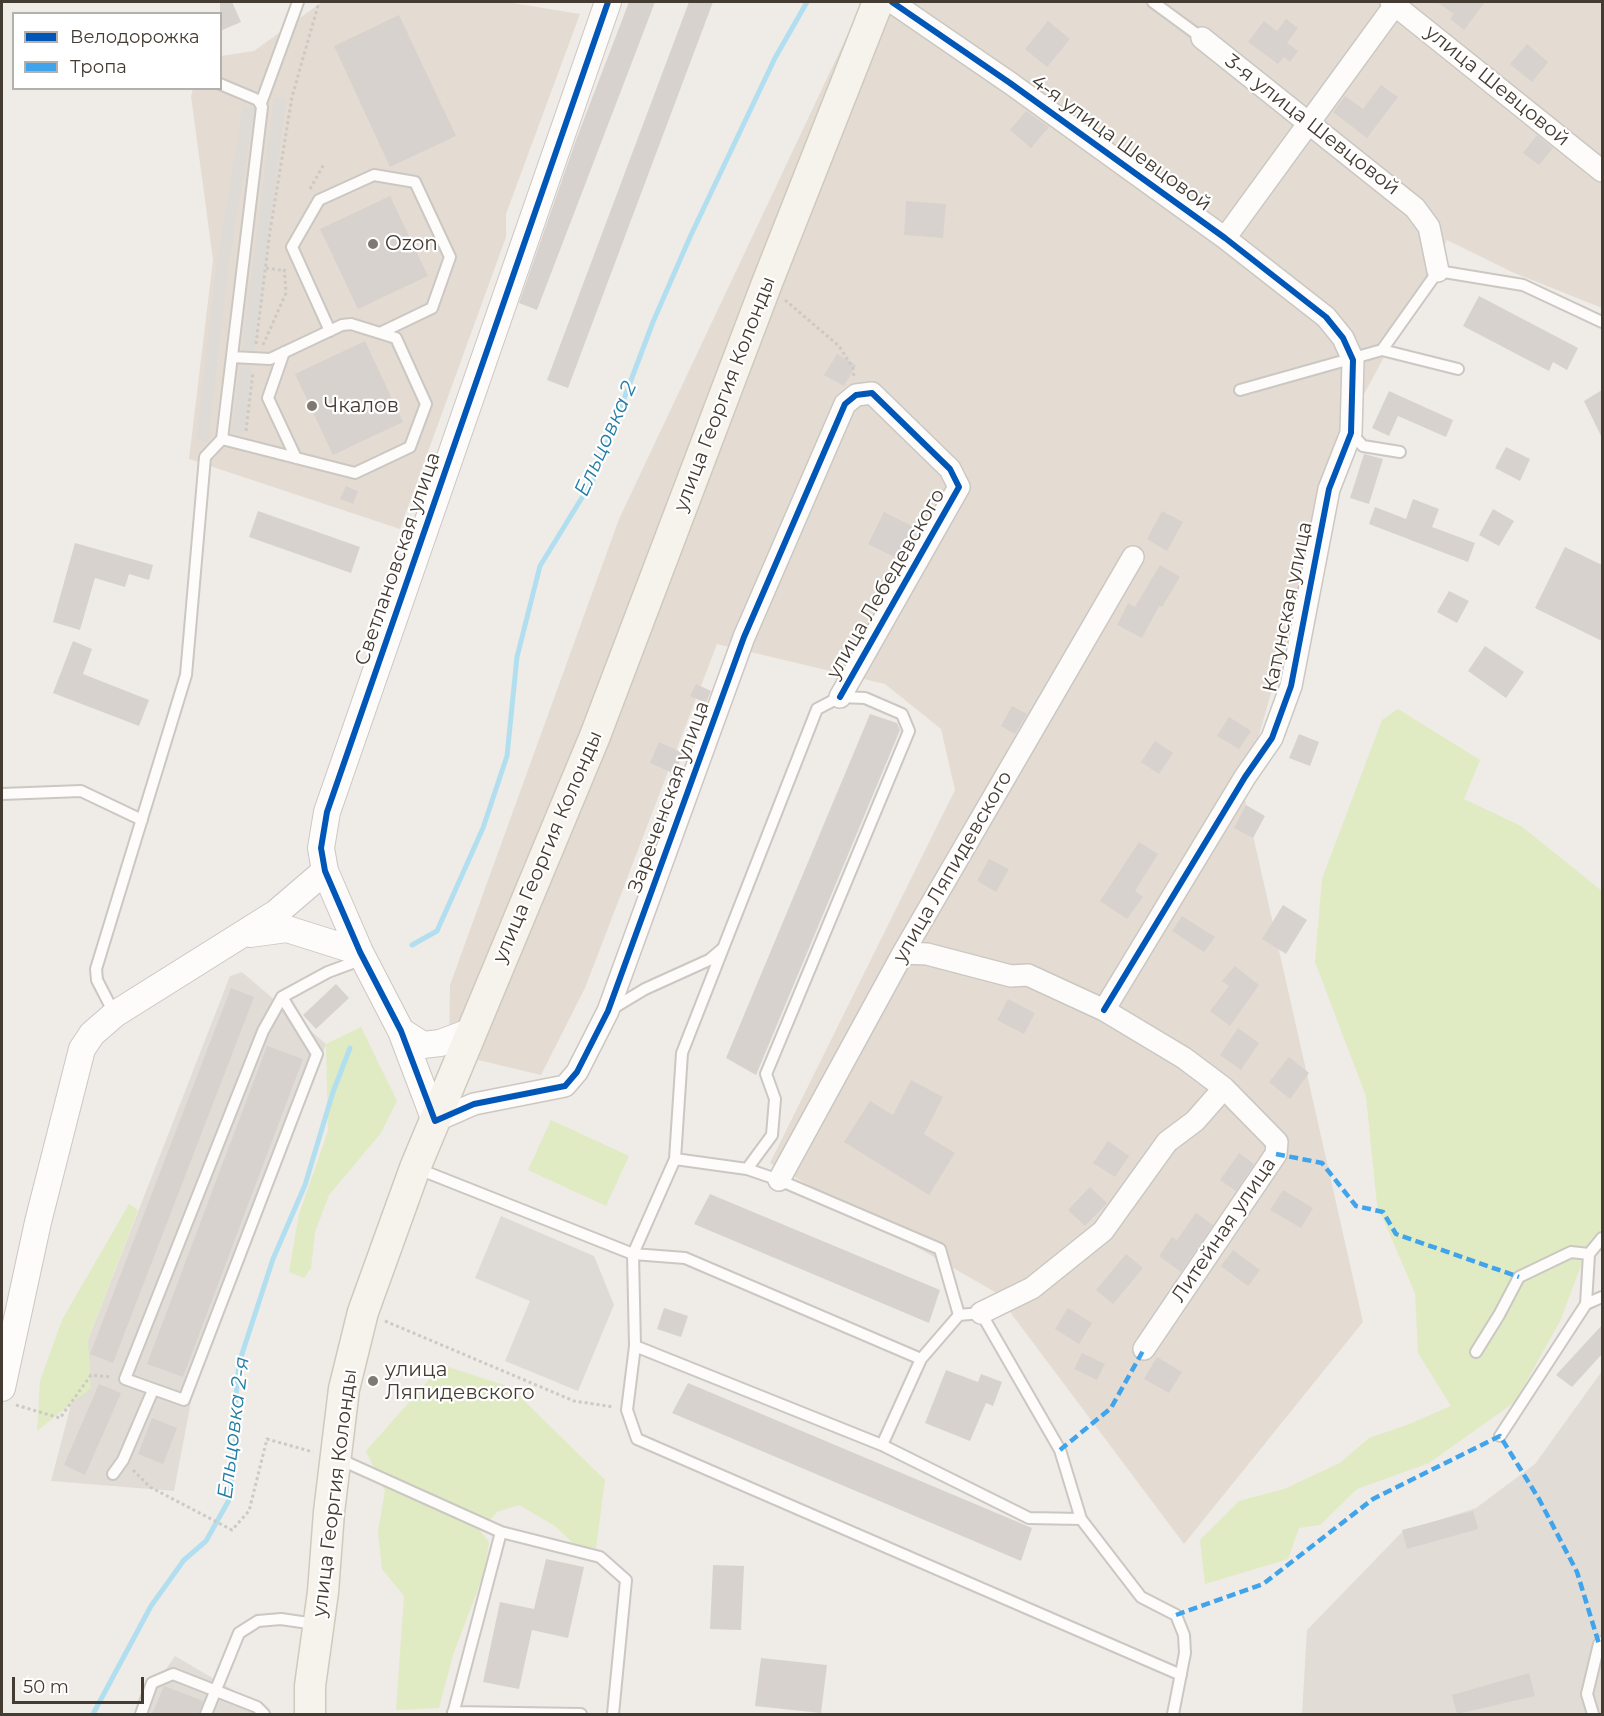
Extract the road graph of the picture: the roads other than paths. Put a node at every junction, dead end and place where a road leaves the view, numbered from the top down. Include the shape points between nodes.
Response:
1 (298, 2) edge
2 (609, 2) edge
3 (878, 2) edge
4 (892, 2) edge
5 (1154, 2) edge
6 (1394, 2) edge
7 (1202, 38) joint
8 (222, 85) edge
9 (261, 103) junction
10 (1308, 122) junction
11 (1601, 168) edge
12 (1225, 238) junction
13 (1438, 271) junction
14 (1326, 317) joint
15 (1602, 322) edge
16 (330, 331) junction
17 (380, 333) junction
18 (1382, 351) junction
19 (284, 352) junction
20 (232, 357) junction
21 (1353, 360) junction
22 (1458, 369) dead end
23 (1240, 390) dead end
24 (856, 395) joint
25 (1351, 433) junction
26 (222, 439) junction
27 (1400, 452) dead end
28 (296, 458) junction
29 (1132, 557) dead end
30 (840, 697) junction
31 (2, 794) edge
32 (142, 820) junction
33 (325, 871) junction
34 (242, 935) junction
35 (725, 947) junction
36 (903, 953) junction
37 (361, 955) junction
38 (282, 997) junction
39 (1104, 1010) junction
40 (608, 1011) junction
41 (115, 1014) junction
42 (401, 1031) junction
43 (472, 1031) junction
44 (1224, 1088) junction
45 (435, 1121) junction
46 (675, 1159) junction
47 (415, 1168) junction
48 (747, 1169) junction
49 (779, 1180) junction
50 (1602, 1238) edge
51 (633, 1254) junction
52 (1589, 1254) junction
53 (1602, 1297) edge
54 (1586, 1304) junction
55 (981, 1312) junction
56 (959, 1314) junction
57 (635, 1346) junction
58 (1144, 1349) dead end
59 (1476, 1352) dead end
60 (921, 1359) junction
61 (153, 1390) junction
62 (6, 1396) edge
63 (1500, 1436) dead end
64 (882, 1445) junction
65 (336, 1458) junction
66 (113, 1474) dead end
67 (1081, 1519) junction
68 (501, 1532) junction
69 (319, 1624) junction
70 (1602, 1642) edge
71 (1181, 1675) junction
72 (216, 1689) junction
73 (453, 1713) edge
74 (141, 1714) edge
75 (206, 1714) edge
76 (264, 1714) edge
77 (310, 1714) edge
78 (581, 1714) edge
79 (612, 1714) edge
80 (1173, 1714) edge
81 (1593, 1714) edge

1 - 9 lane
2 - 33 street, Светлановская улица via 327,812 321,848
3 - 43 main road, улица Георгия Колонды via 595,736
4 - 12 street, 4-я улица Шевцовой
5 - 7 lane, 3-я улица Шевцовой
6 - 10 street
6 - 11 street, улица Шевцовой
7 - 10 street, 3-я улица Шевцовой
8 - 9 lane
9 - 20 lane
10 - 12 street
10 - 13 street, 3-я улица Шевцовой via 1415,208 1429,227
12 - 14 street, 4-я улица Шевцовой
13 - 15 lane via 1523,285
13 - 18 lane
14 - 21 street, Катунская улица via 1343,338
16 - 17 lane via 351,324
16 - 17 lane via 292,247 319,200 371,175 415,182 450,260 432,308
16 - 19 lane
17 - 28 lane via 397,339 426,401 410,447 355,473
18 - 21 lane
18 - 22 lane
19 - 20 lane via 269,359
19 - 28 lane via 268,398
20 - 26 lane
21 - 23 lane
21 - 25 street, Катунская улица
24 - 30 street, улица Лебедевского via 872,393 950,469 959,487
24 - 40 street, Зареченская улица via 846,404 744,637
25 - 27 lane via 1363,446
25 - 39 street, Катунская улица via 1329,489 1291,686 1272,738
26 - 28 lane
26 - 32 lane via 205,457 186,675
29 - 36 street, улица Ляпидевского
30 - 35 lane via 817,709
30 - 48 lane via 865,698 902,714 909,731 766,1074 776,1100 772,1135
31 - 32 lane via 81,791
32 - 41 lane via 96,969 97,980
33 - 34 street via 285,906
33 - 37 street, Светлановская улица
34 - 37 street via 287,929
34 - 41 street
35 - 40 lane via 709,960
35 - 46 lane via 682,1053
36 - 39 street, Литейная улица via 927,954 1011,976 1028,975
36 - 49 street, улица Ляпидевского
37 - 38 lane
37 - 42 street, Светлановская улица
38 - 61 lane via 263,1031 125,1379
38 - 61 lane via 317,1054 184,1400
39 - 44 street, Литейная улица via 1184,1058
40 - 45 street, Зареченская улица via 577,1072 565,1086 474,1104
41 - 62 street via 92,1034 82,1049 49,1176
42 - 43 street via 423,1045
42 - 45 street, Светлановская улица
43 - 45 main road, улица Георгия Колонды
44 - 55 street via 1195,1121 1167,1142 1103,1231 1032,1288
44 - 58 street, Литейная улица via 1277,1142 1276,1154
45 - 47 main road, улица Георгия Колонды
46 - 48 lane
46 - 51 lane
47 - 51 lane
47 - 65 main road, улица Георгия Колонды via 363,1312 344,1389
48 - 49 lane
49 - 56 lane via 940,1249
50 - 52 lane
51 - 57 lane
51 - 60 lane via 685,1257
52 - 54 lane
52 - 59 lane via 1571,1252 1519,1276
53 - 54 lane
54 - 63 lane
55 - 56 lane
55 - 67 lane via 1060,1450
56 - 60 lane
57 - 64 lane
57 - 71 lane via 627,1410 637,1439
60 - 64 lane
61 - 66 lane via 123,1460
64 - 67 lane via 1029,1518
65 - 68 lane
65 - 69 main road, улица Георгия Колонды
67 - 71 lane via 1141,1597 1176,1615 1184,1635
68 - 73 lane
68 - 79 lane via 600,1557 626,1580
69 - 72 lane via 281,1619 258,1622 239,1633
69 - 77 main road, улица Георгия Колонды
70 - 81 lane via 1587,1694
71 - 80 lane
72 - 74 lane via 173,1674 152,1683
72 - 75 lane
72 - 76 lane
73 - 78 lane

